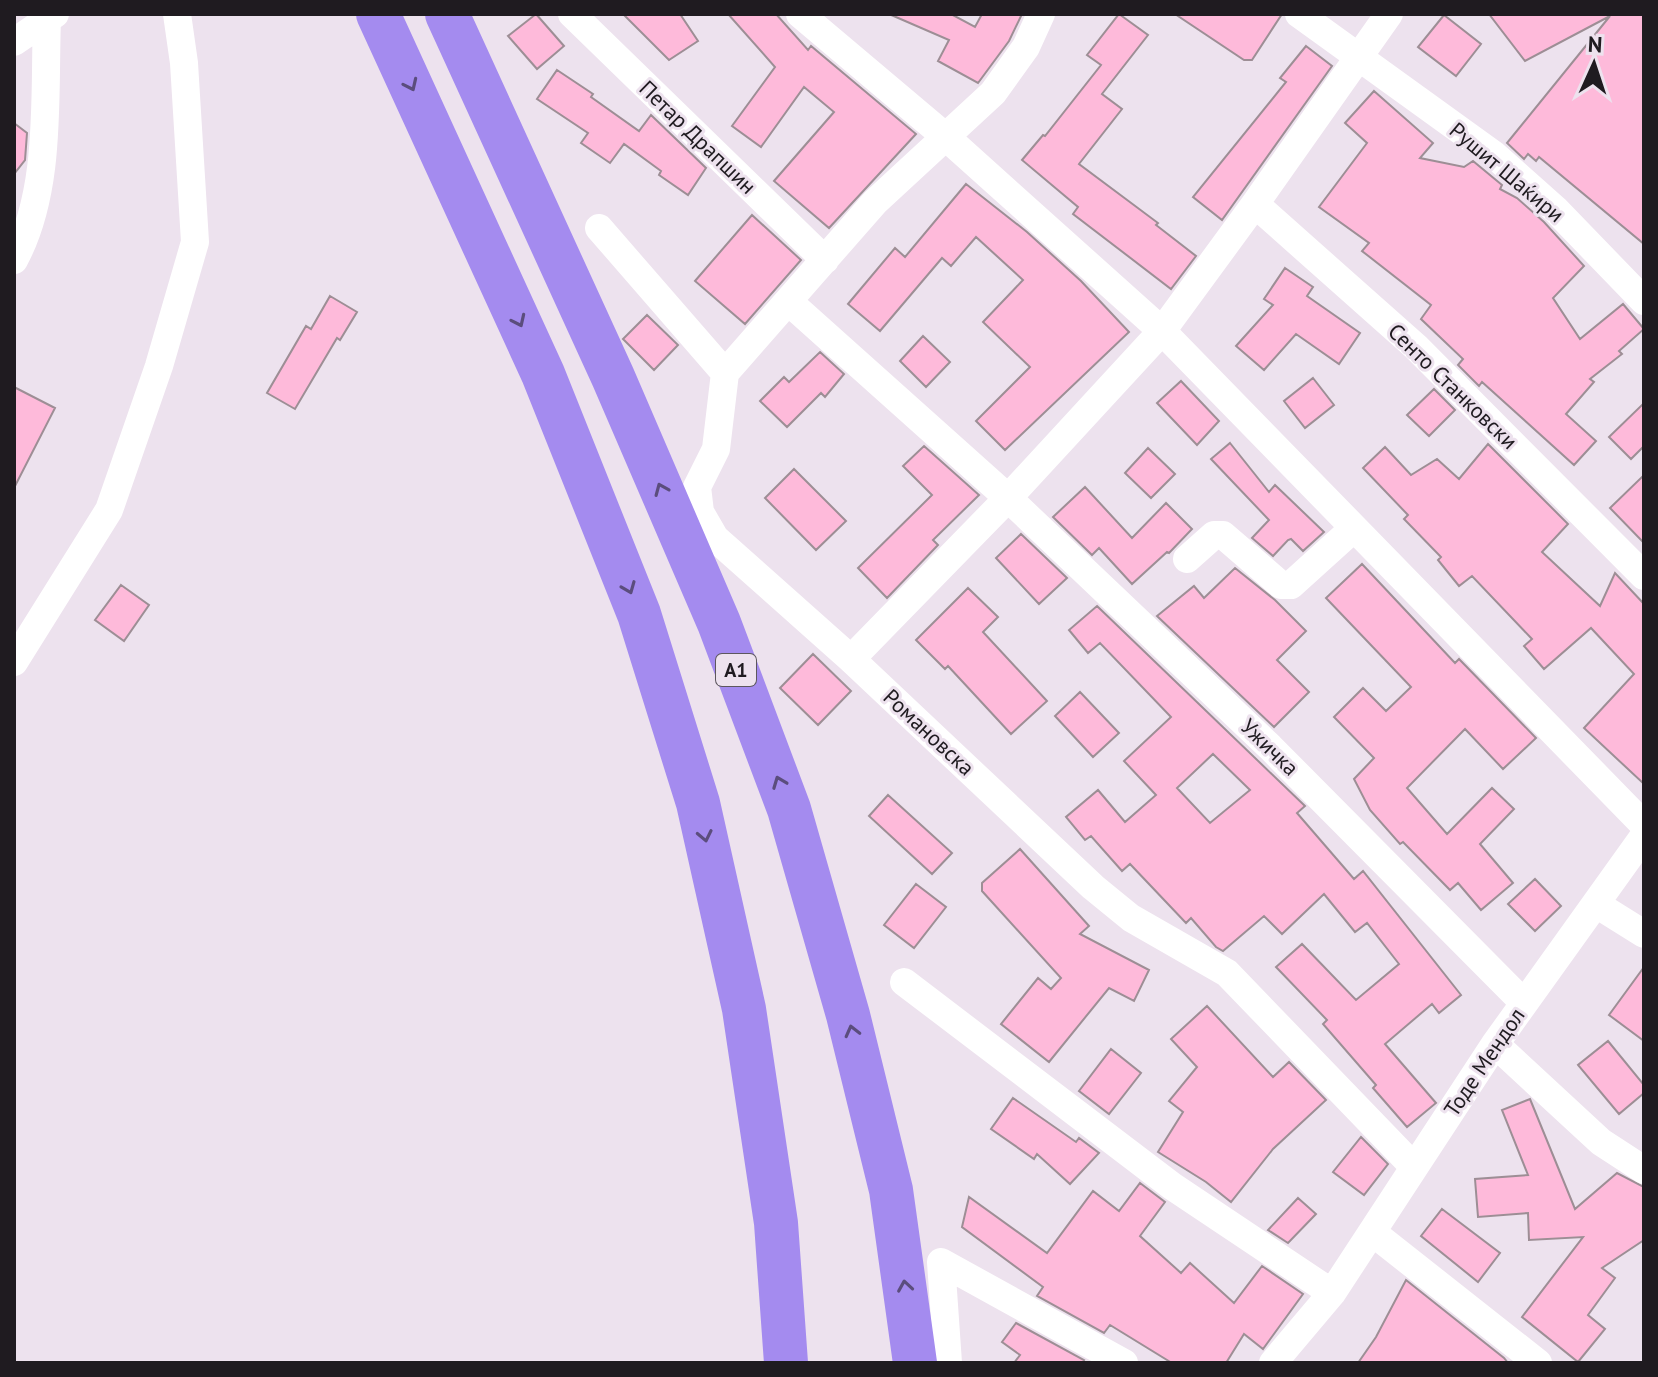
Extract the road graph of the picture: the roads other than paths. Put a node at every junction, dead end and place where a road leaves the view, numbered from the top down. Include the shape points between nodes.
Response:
1 (177, 14) edge
2 (378, 14) edge
3 (447, 14) edge
4 (572, 14) edge
5 (800, 14) edge
6 (1041, 14) edge
7 (1299, 14) edge
8 (1389, 14) edge
9 (51, 16) edge
10 (14, 42) edge
11 (1359, 56) junction
12 (947, 138) junction
13 (1255, 204) junction
14 (599, 228) dead end
15 (14, 260) edge
16 (825, 260) junction
17 (1644, 301) edge
18 (789, 302) junction
19 (1162, 331) junction
20 (725, 373) junction
21 (1008, 498) junction
22 (1354, 528) junction
23 (1187, 559) dead end
24 (1644, 576) edge
25 (851, 659) junction
26 (14, 662) edge
27 (1644, 825) edge
28 (1644, 836) edge
29 (1596, 904) junction
30 (1644, 934) edge
31 (904, 982) dead end
32 (1524, 1003) junction
33 (1495, 1044) junction
34 (1414, 1167) junction
35 (1644, 1170) edge
36 (1372, 1232) junction
37 (1332, 1293) junction
38 (1278, 1361) edge
39 (786, 1363) edge
40 (915, 1363) edge
41 (948, 1363) edge
42 (1124, 1363) edge
43 (1538, 1363) edge

1 - 26 street via 195,242 109,510
2 -> 39 highway via 549,388 639,614 698,803 748,1040 776,1223
40 -> 3 highway, A1 via 891,1190 789,809 719,623
4 - 16 street, Петар Драпшин
5 - 12 street
6 - 12 street via 1026,47 993,93
7 - 11 street, Рушит Шаќири
8 - 11 street
9 - 10 street
9 - 15 street via 36,202
11 - 13 street
11 - 17 street, Рушит Шаќири via 1493,154
12 - 16 street via 875,202
12 - 19 street
13 - 19 street
13 - 24 street, Сенто Станковски via 1416,347
14 - 20 street
16 - 18 street
18 - 20 street
18 - 21 street, Ужичка
19 - 21 street
19 - 22 street
20 - 25 street, Романовска via 716,449 697,487 700,512 715,538
21 - 25 street
21 - 32 street, Ужичка via 1270,747
22 - 23 street via 1291,585 1281,585 1223,535 1214,535
22 - 27 street
25 - 34 street, Романовска via 1093,887 1131,918 1227,973
28 - 29 street, Тоде Мендол
29 - 30 street
29 - 32 street, Тоде Мендол
31 - 37 street via 1172,1186
32 - 33 street, Тоде Мендол
33 - 34 street, Тоде Мендол
33 - 35 street via 1601,1142
34 - 36 street, Тоде Мендол
36 - 37 street, Тоде Мендол
36 - 43 street
37 - 38 street, Тоде Мендол
41 - 42 street via 941,1262

